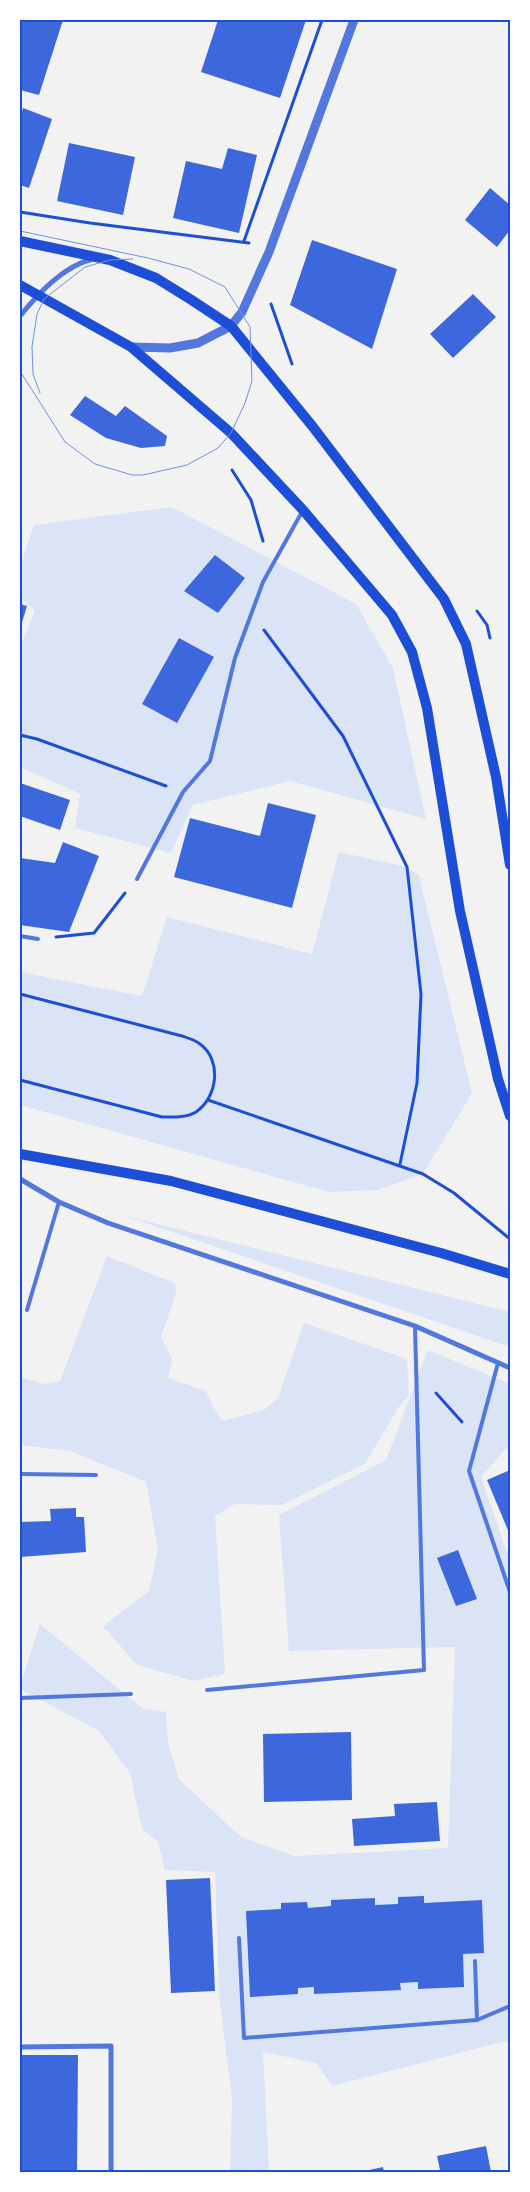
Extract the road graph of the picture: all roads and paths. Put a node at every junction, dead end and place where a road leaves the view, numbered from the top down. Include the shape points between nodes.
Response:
1 (322, 20) edge
2 (354, 20) edge
3 (20, 212) edge
4 (20, 241) edge
5 (101, 258) junction
6 (20, 285) edge
7 (37, 295) junction
8 (274, 296) dead end
9 (20, 316) edge
10 (231, 326) junction
11 (131, 347) junction
12 (294, 367) dead end
13 (228, 463) dead end
14 (303, 510) junction
15 (263, 582) junction
16 (475, 609) dead end
17 (262, 627) dead end
18 (491, 643) dead end
19 (20, 735) edge
20 (183, 792) junction
21 (510, 864) edge
22 (137, 879) joint
23 (20, 936) edge
24 (38, 939) joint
25 (20, 994) edge
26 (20, 1080) edge
27 (208, 1100) junction
28 (510, 1116) edge
29 (20, 1154) edge
30 (400, 1164) junction
31 (20, 1179) edge
32 (59, 1202) junction
33 (510, 1238) edge
34 (510, 1274) edge
35 (27, 1310) dead end
36 (414, 1326) junction
37 (498, 1363) junction
38 (510, 1368) edge
39 (417, 1372) junction
40 (479, 1440) junction
41 (20, 1474) edge
42 (96, 1474) dead end
43 (510, 1592) edge
44 (207, 1690) dead end
45 (131, 1694) dead end
46 (20, 1698) edge
47 (239, 1938) dead end
48 (475, 1961) dead end
49 (510, 2006) edge
50 (477, 2020) junction
51 (20, 2047) edge
52 (111, 2172) edge

1 - 3 path via 244,241 90,224
2 - 10 street via 269,252 242,312
4 - 5 main road
5 - 7 street via 84,261
5 - 10 main road via 156,278
6 - 7 main road
7 - 9 street
7 - 11 main road
8 - 12 path via 270,304
10 - 11 street via 198,343 170,348
10 - 21 main road via 313,427 444,599 466,644 496,778
11 - 14 main road via 231,433
13 - 15 path via 251,500 268,556
14 - 15 lane
14 - 28 main road via 392,615 412,652 427,708 460,911 498,1079
15 - 20 lane via 235,658 210,761
16 - 18 path via 487,625
17 - 30 path via 343,736 406,867 421,994 417,1083
19 - 20 path
20 - 22 lane
22 - 24 path via 94,933
23 - 24 lane
25 - 27 path via 182,1036 201,1044 213,1060 216,1081
26 - 27 path via 162,1117 179,1118 196,1112
27 - 30 path
29 - 34 main road via 171,1181
30 - 33 path via 424,1174 454,1194
31 - 32 street
32 - 35 lane
32 - 36 street via 117,1226
36 - 37 street
36 - 39 lane
37 - 38 street
37 - 40 lane
39 - 40 path
39 - 44 lane via 424,1670
40 - 43 lane via 469,1471
41 - 42 lane
45 - 46 lane
47 - 50 lane via 244,2038
48 - 50 lane
49 - 50 lane
51 - 52 street via 111,2046

